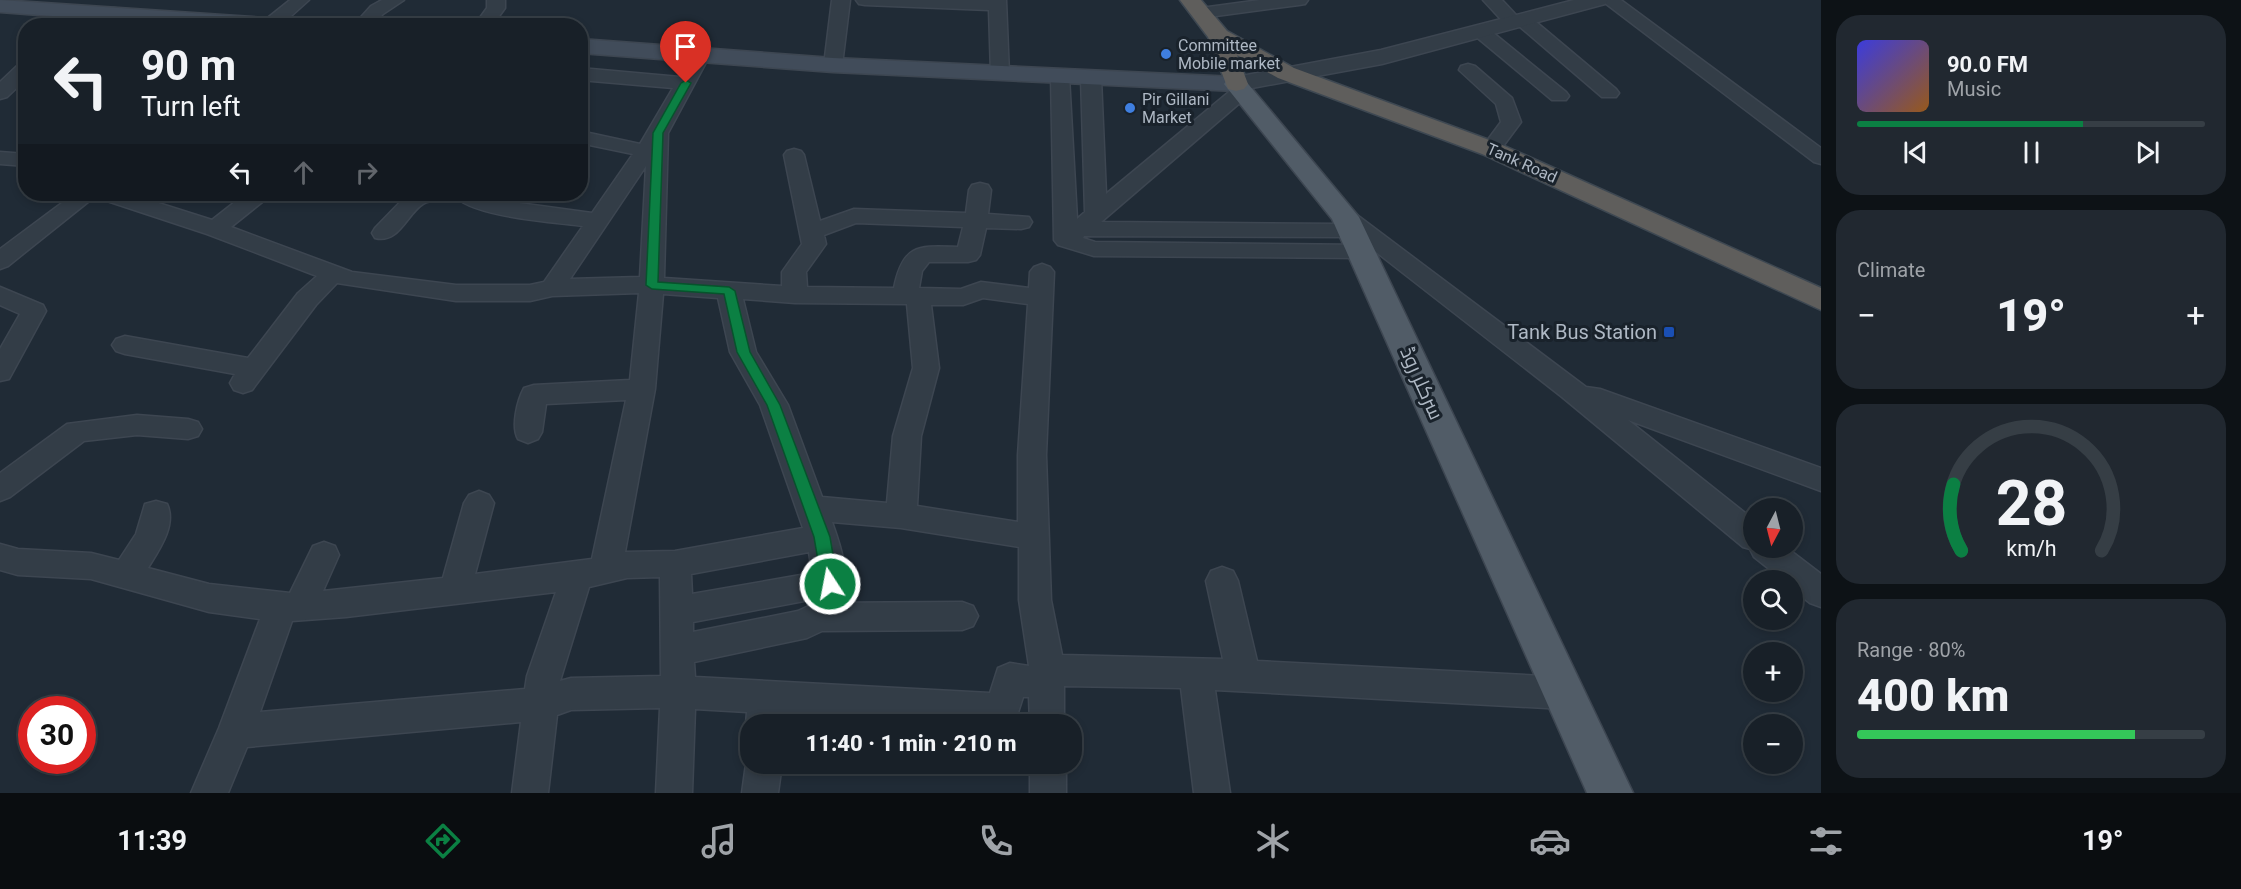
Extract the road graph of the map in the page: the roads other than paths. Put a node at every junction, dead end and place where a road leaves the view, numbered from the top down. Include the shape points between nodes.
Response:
1 (300, 0) edge
2 (395, 0) edge
3 (496, 0) edge
4 (841, 0) edge
5 (865, 0) edge
6 (1299, 0) edge
7 (1492, 0) edge
8 (1598, 0) edge
9 (1610, 0) edge
10 (998, 2) edge
11 (0, 6) edge
12 (1196, 6) edge
13 (97, 18) edge
14 (283, 18) edge
15 (370, 18) edge
16 (489, 18) edge
17 (1518, 21) junction
18 (1480, 31) junction
19 (1219, 36) junction
20 (588, 47) edge
21 (701, 55) junction
22 (833, 65) junction
23 (1468, 70) dead end
24 (1286, 73) junction
25 (1000, 74) junction
26 (588, 75) edge
27 (18, 76) edge
28 (1060, 76) junction
29 (1091, 78) junction
30 (686, 83) junction
31 (1239, 88) junction
32 (0, 93) edge
33 (1609, 93) dead end
34 (1559, 96) dead end
35 (588, 138) edge
36 (652, 142) junction
37 (1491, 149) junction
38 (794, 155) dead end
39 (0, 158) edge
40 (1821, 158) edge
41 (18, 159) edge
42 (980, 190) dead end
43 (78, 201) edge
44 (130, 201) edge
45 (249, 201) edge
46 (413, 201) edge
47 (476, 201) edge
48 (598, 221) junction
49 (976, 221) junction
50 (1021, 222) dead end
51 (1080, 228) junction
52 (215, 229) junction
53 (811, 232) junction
54 (383, 233) dead end
55 (1353, 233) junction
56 (0, 261) edge
57 (333, 274) junction
58 (652, 285) junction
59 (552, 288) junction
60 (729, 291) junction
61 (0, 295) edge
62 (795, 295) junction
63 (911, 296) junction
64 (1821, 300) edge
65 (125, 345) dead end
66 (0, 372) edge
67 (642, 389) junction
68 (1571, 390) junction
69 (188, 429) dead end
70 (528, 432) dead end
71 (1821, 480) edge
72 (0, 489) edge
73 (479, 503) dead end
74 (811, 508) junction
75 (156, 513) dead end
76 (901, 516) junction
77 (1743, 529) edge
78 (822, 537) junction
79 (1034, 537) junction
80 (324, 555) dead end
81 (0, 558) edge
82 (1777, 558) edge
83 (675, 564) junction
84 (592, 572) junction
85 (126, 575) junction
86 (1222, 581) dead end
87 (455, 591) junction
88 (1821, 593) edge
89 (290, 607) junction
90 (676, 611) junction
91 (962, 616) dead end
92 (678, 650) junction
93 (1196, 673) junction
94 (1244, 676) junction
95 (1047, 677) junction
96 (678, 692) junction
97 (1564, 693) junction
98 (541, 704) junction
99 (764, 710) edge
100 (1047, 714) edge
101 (236, 731) junction
102 (763, 774) edge
103 (1048, 774) edge
104 (209, 793) edge
105 (530, 793) edge
106 (674, 793) edge
107 (760, 793) edge
108 (1048, 793) edge
109 (1212, 793) edge
110 (1610, 793) edge

1 - 14 street
2 - 15 street
3 - 16 street
4 - 22 street
5 - 10 street
6 - 12 street
7 - 17 street
8 - 17 street
9 - 40 street
10 - 25 street
11 - 13 main road
12 - 19 highway, سرکلر روڈ
17 - 18 street
17 - 33 street
18 - 24 street via 1382,57
18 - 34 street
19 - 24 highway, Tank Road
19 - 31 highway, سرکلر روڈ
20 - 21 main road
21 - 22 main road
21 - 30 street
22 - 25 main road
23 - 37 street via 1505,102 1511,122
24 - 31 street
24 - 37 highway, Tank Road
25 - 28 main road
26 - 30 street
27 - 32 street
28 - 29 main road
28 - 51 street
29 - 31 main road
29 - 51 street
30 - 36 street
31 - 51 street
31 - 55 main road, سرکلر روڈ
35 - 36 street
36 - 48 street
36 - 58 street
37 - 64 highway, Tank Road
38 - 53 street
39 - 41 street
42 - 49 street
43 - 56 street
44 - 52 street
45 - 52 street
46 - 54 street
47 - 48 street
48 - 59 street
49 - 50 street
49 - 53 street via 854,216
49 - 63 street via 968,255 923,254 910,269
51 - 55 street via 1094,249
52 - 57 street
53 - 62 street via 814,244 794,272
55 - 68 street
55 - 97 main road, سرکلر روڈ
57 - 59 street via 456,293 530,293
57 - 65 street via 307,299 249,375
58 - 59 street
58 - 60 street
58 - 67 street
60 - 62 street
60 - 74 street via 743,352 774,405
61 - 66 street via 34,311
62 - 63 street
63 - 76 street via 926,368 907,436
63 - 79 street via 963,297 981,290 1041,285 1032,455
67 - 70 street via 534,395
67 - 84 street
68 - 71 street
68 - 77 street
69 - 72 street via 136,425 77,431
73 - 87 street
74 - 76 street
74 - 78 street
75 - 85 street via 150,538
76 - 79 street
78 - 83 street
78 - 90 street via 830,584
79 - 95 street via 1035,600
80 - 89 street
81 - 85 street via 91,566
82 - 88 street
83 - 84 street via 627,565
83 - 90 street
84 - 87 street
84 - 98 street via 544,676
85 - 89 street via 209,598
86 - 94 street
87 - 89 street
89 - 101 street
90 - 92 street
91 - 92 street via 815,617 807,624
92 - 96 street
93 - 94 street
93 - 95 street
93 - 109 street
94 - 97 street
95 - 99 street via 1010,679 1003,710
95 - 100 street
96 - 98 street via 571,694
96 - 99 street
96 - 106 street
97 - 110 main road, سرکلر روڈ
98 - 101 street
98 - 105 street
101 - 104 street
102 - 107 street
103 - 108 street

